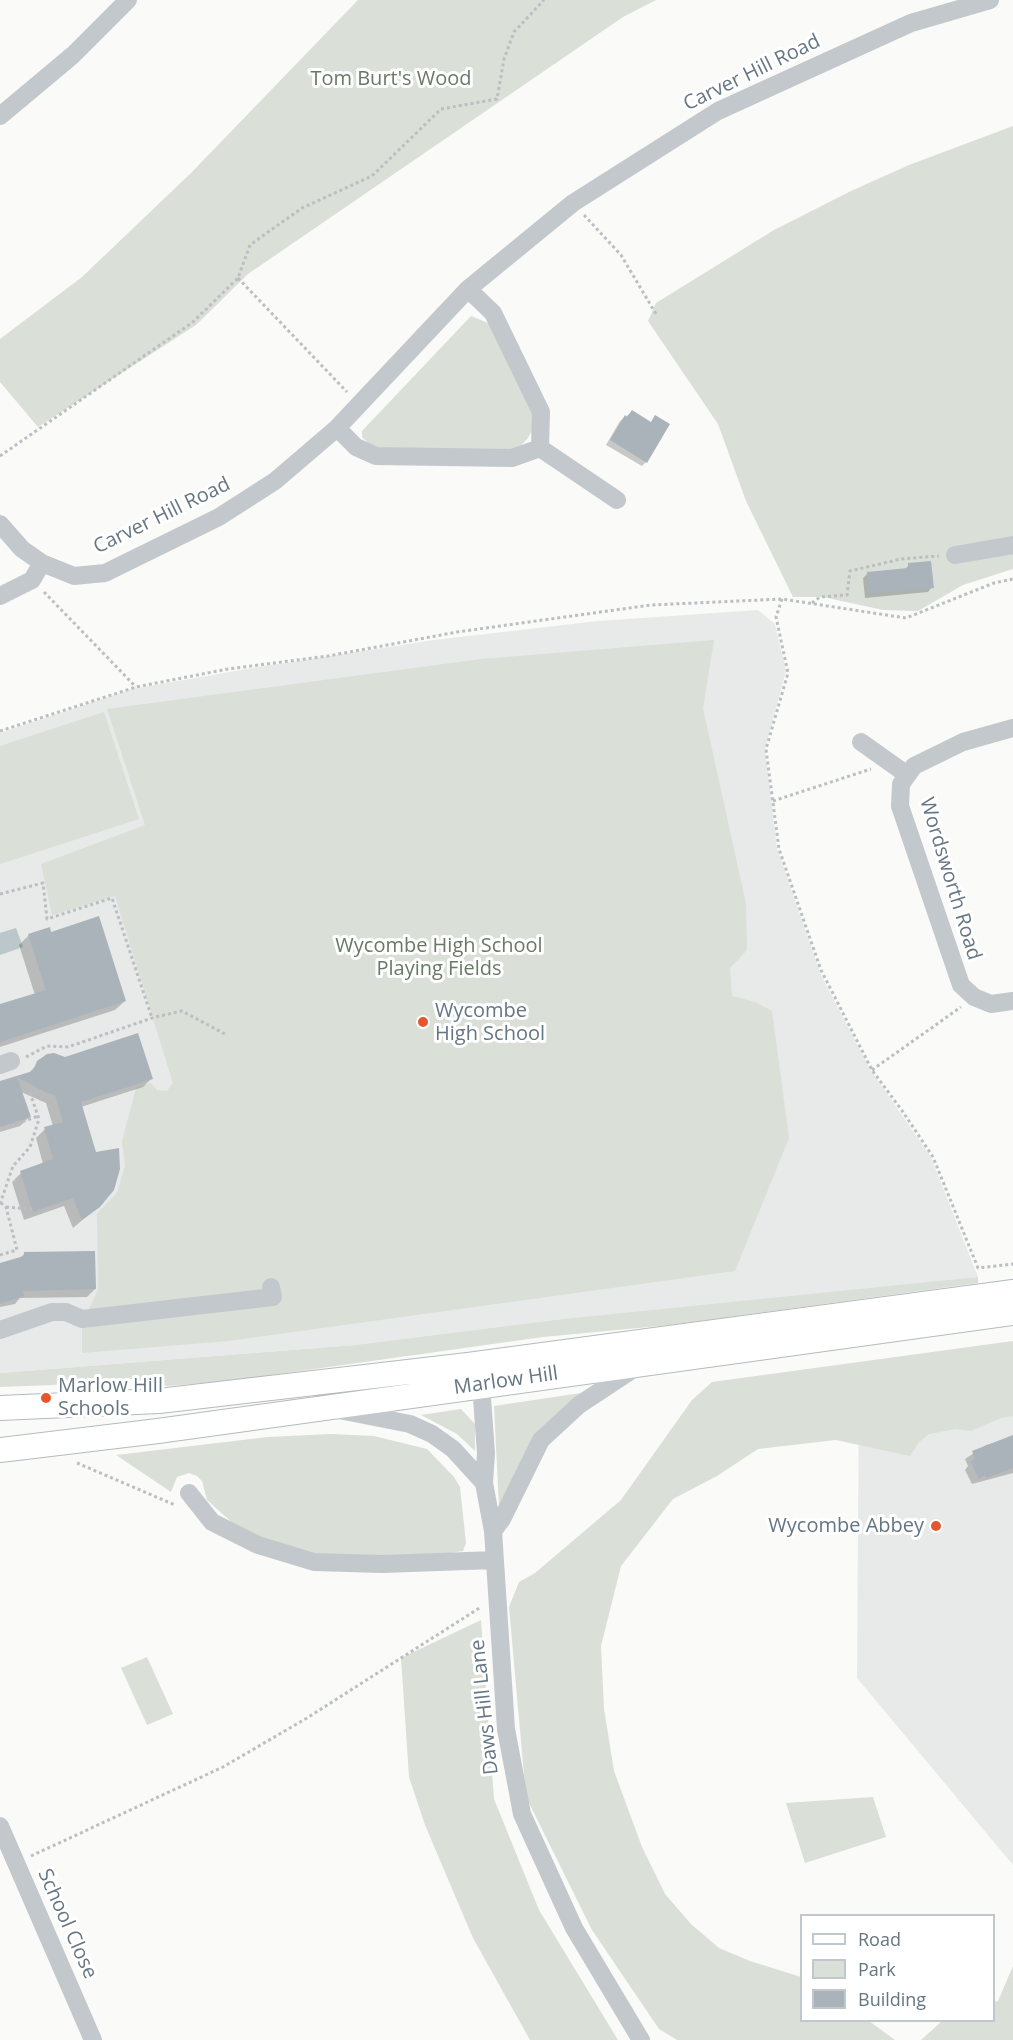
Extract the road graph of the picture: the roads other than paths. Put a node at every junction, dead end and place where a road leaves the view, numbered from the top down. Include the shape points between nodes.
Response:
1 (128, 0) edge
2 (990, 0) edge
3 (0, 116) edge
4 (468, 290) junction
5 (337, 428) junction
6 (540, 448) junction
7 (617, 500) dead end
8 (0, 524) edge
9 (1013, 545) edge
10 (955, 555) road end
11 (42, 563) junction
12 (0, 596) edge
13 (1013, 728) edge
14 (861, 742) dead end
15 (906, 774) junction
16 (1013, 1000) edge
17 (271, 1287) dead end
18 (1013, 1292) edge
19 (1013, 1313) edge
20 (0, 1330) edge
21 (642, 1364) junction
22 (468, 1365) junction
23 (481, 1384) junction
24 (0, 1408) edge
25 (326, 1408) junction
26 (0, 1450) edge
27 (484, 1484) junction
28 (186, 1501) road end
29 (493, 1531) junction
30 (495, 1560) junction
31 (0, 1826) edge
32 (93, 2040) edge
33 (641, 2040) edge

1 - 3 street via 73,55
2 - 4 street, Carver Hill Road via 911,23 718,111 573,203
4 - 5 street, Carver Hill Road
4 - 6 street via 492,313 541,412
5 - 6 street via 356,447 376,456 512,458
5 - 11 street, Carver Hill Road via 274,482 219,518 105,573 74,576
6 - 7 street
8 - 11 street, Carver Hill Road via 22,549
9 - 10 street
11 - 12 street via 32,580
13 - 15 street, Wordsworth Road via 963,742 914,766
14 - 15 street
15 - 16 street, Wordsworth Road via 900,806 961,985 974,997 991,1004
17 - 20 street via 273,1297 82,1319 66,1312 52,1312
18 - 22 main road, Marlow Hill
19 - 21 main road, Marlow Hill
21 - 23 main road, Marlow Hill
21 - 29 street via 579,1405 541,1440
22 - 23 street
22 - 24 main road, Marlow Hill via 159,1401
23 - 25 main road, Marlow Hill
23 - 27 street, Daws Hill Lane
25 - 26 main road, Marlow Hill
25 - 27 street via 410,1424 432,1434 453,1449
27 - 29 street, Daws Hill Lane
28 - 30 street via 212,1522 258,1545 314,1562
29 - 30 street, Daws Hill Lane
30 - 33 street, Daws Hill Lane via 506,1729 522,1814 574,1928
31 - 32 street, School Close

